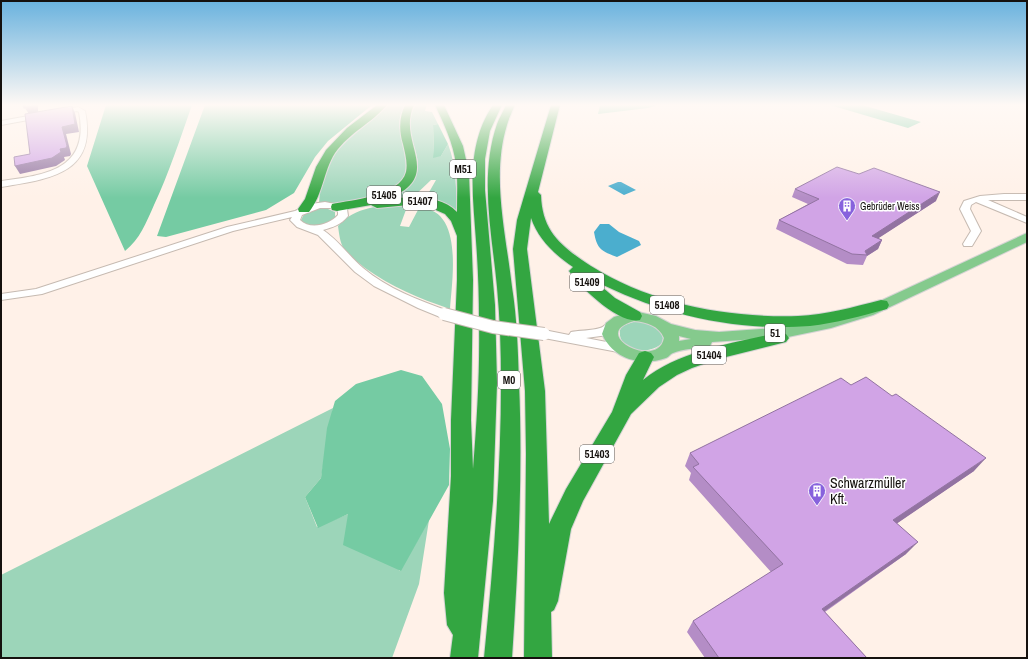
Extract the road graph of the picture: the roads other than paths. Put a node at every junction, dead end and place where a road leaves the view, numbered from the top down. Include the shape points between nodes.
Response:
1 (84, 136) edge
2 (345, 136) edge
3 (407, 136) edge
4 (453, 136) edge
5 (483, 136) edge
6 (499, 136) edge
7 (548, 136) edge
8 (1, 183) edge
9 (534, 185) junction
10 (1027, 197) edge
11 (978, 199) junction
12 (299, 215) junction
13 (338, 215) junction
14 (1027, 220) edge
15 (309, 228) junction
16 (1027, 237) edge
17 (465, 238) junction
18 (968, 244) dead end
19 (1027, 244) edge
20 (335, 246) junction
21 (559, 250) junction
22 (75, 279) junction
23 (1, 290) edge
24 (1, 296) edge
25 (881, 305) junction
26 (634, 316) joint
27 (615, 317) junction
28 (666, 328) junction
29 (544, 334) junction
30 (780, 338) junction
31 (618, 348) junction
32 (669, 348) junction
33 (645, 357) junction
34 (621, 413) junction
35 (538, 649) edge
36 (464, 657) edge
37 (498, 658) edge

1 - 8 street via 82,146 74,160 62,171
2 - 12 highway via 331,150 319,172 310,204
3 - 13 highway, 51405 via 412,161 410,177 400,187
4 - 17 highway, M51 via 462,161
5 - 36 highway, M0 via 479,160 488,345 485,448
6 - 37 highway, M0 via 495,172 508,343 510,416 508,508
7 - 9 highway
9 - 21 highway, 51408 via 541,228
9 - 35 highway via 524,220 520,249 535,391
10 - 11 street
11 - 14 street
11 - 18 street via 968,203 965,209 976,231
12 - 13 street via 321,205
12 - 15 street via 302,226
12 - 22 street via 284,221 250,224
13 - 15 street via 324,227
13 - 17 highway, 51407 via 393,201 426,202 448,210 457,219
13 - 20 street via 333,227
15 - 20 street via 320,232
16 - 25 main road, 51
17 - 36 highway via 462,476 457,594
19 - 30 main road, 51 via 889,310 833,328
20 - 29 street, bridge via 359,270 385,288 415,303 485,326
21 - 25 highway, 51408 via 588,271 644,298 728,318 808,321 846,315
21 - 27 highway, 51409
22 - 23 street via 41,288
22 - 24 street via 38,292
25 - 28 main road, 51 via 853,318 778,333 719,337 695,335
26 - 27 highway
26 - 28 main road, 51 via 655,320
27 - 29 street via 604,332
27 - 31 main road via 610,336
28 - 32 main road via 672,338
29 - 31 street
30 - 32 main road, 51 via 698,342
30 - 34 highway, 51404 via 681,365 644,389
31 - 33 main road
32 - 33 main road, 51 via 659,355
33 - 34 highway, 51403 via 635,375
34 - 35 highway, 51403 via 574,496 559,529

